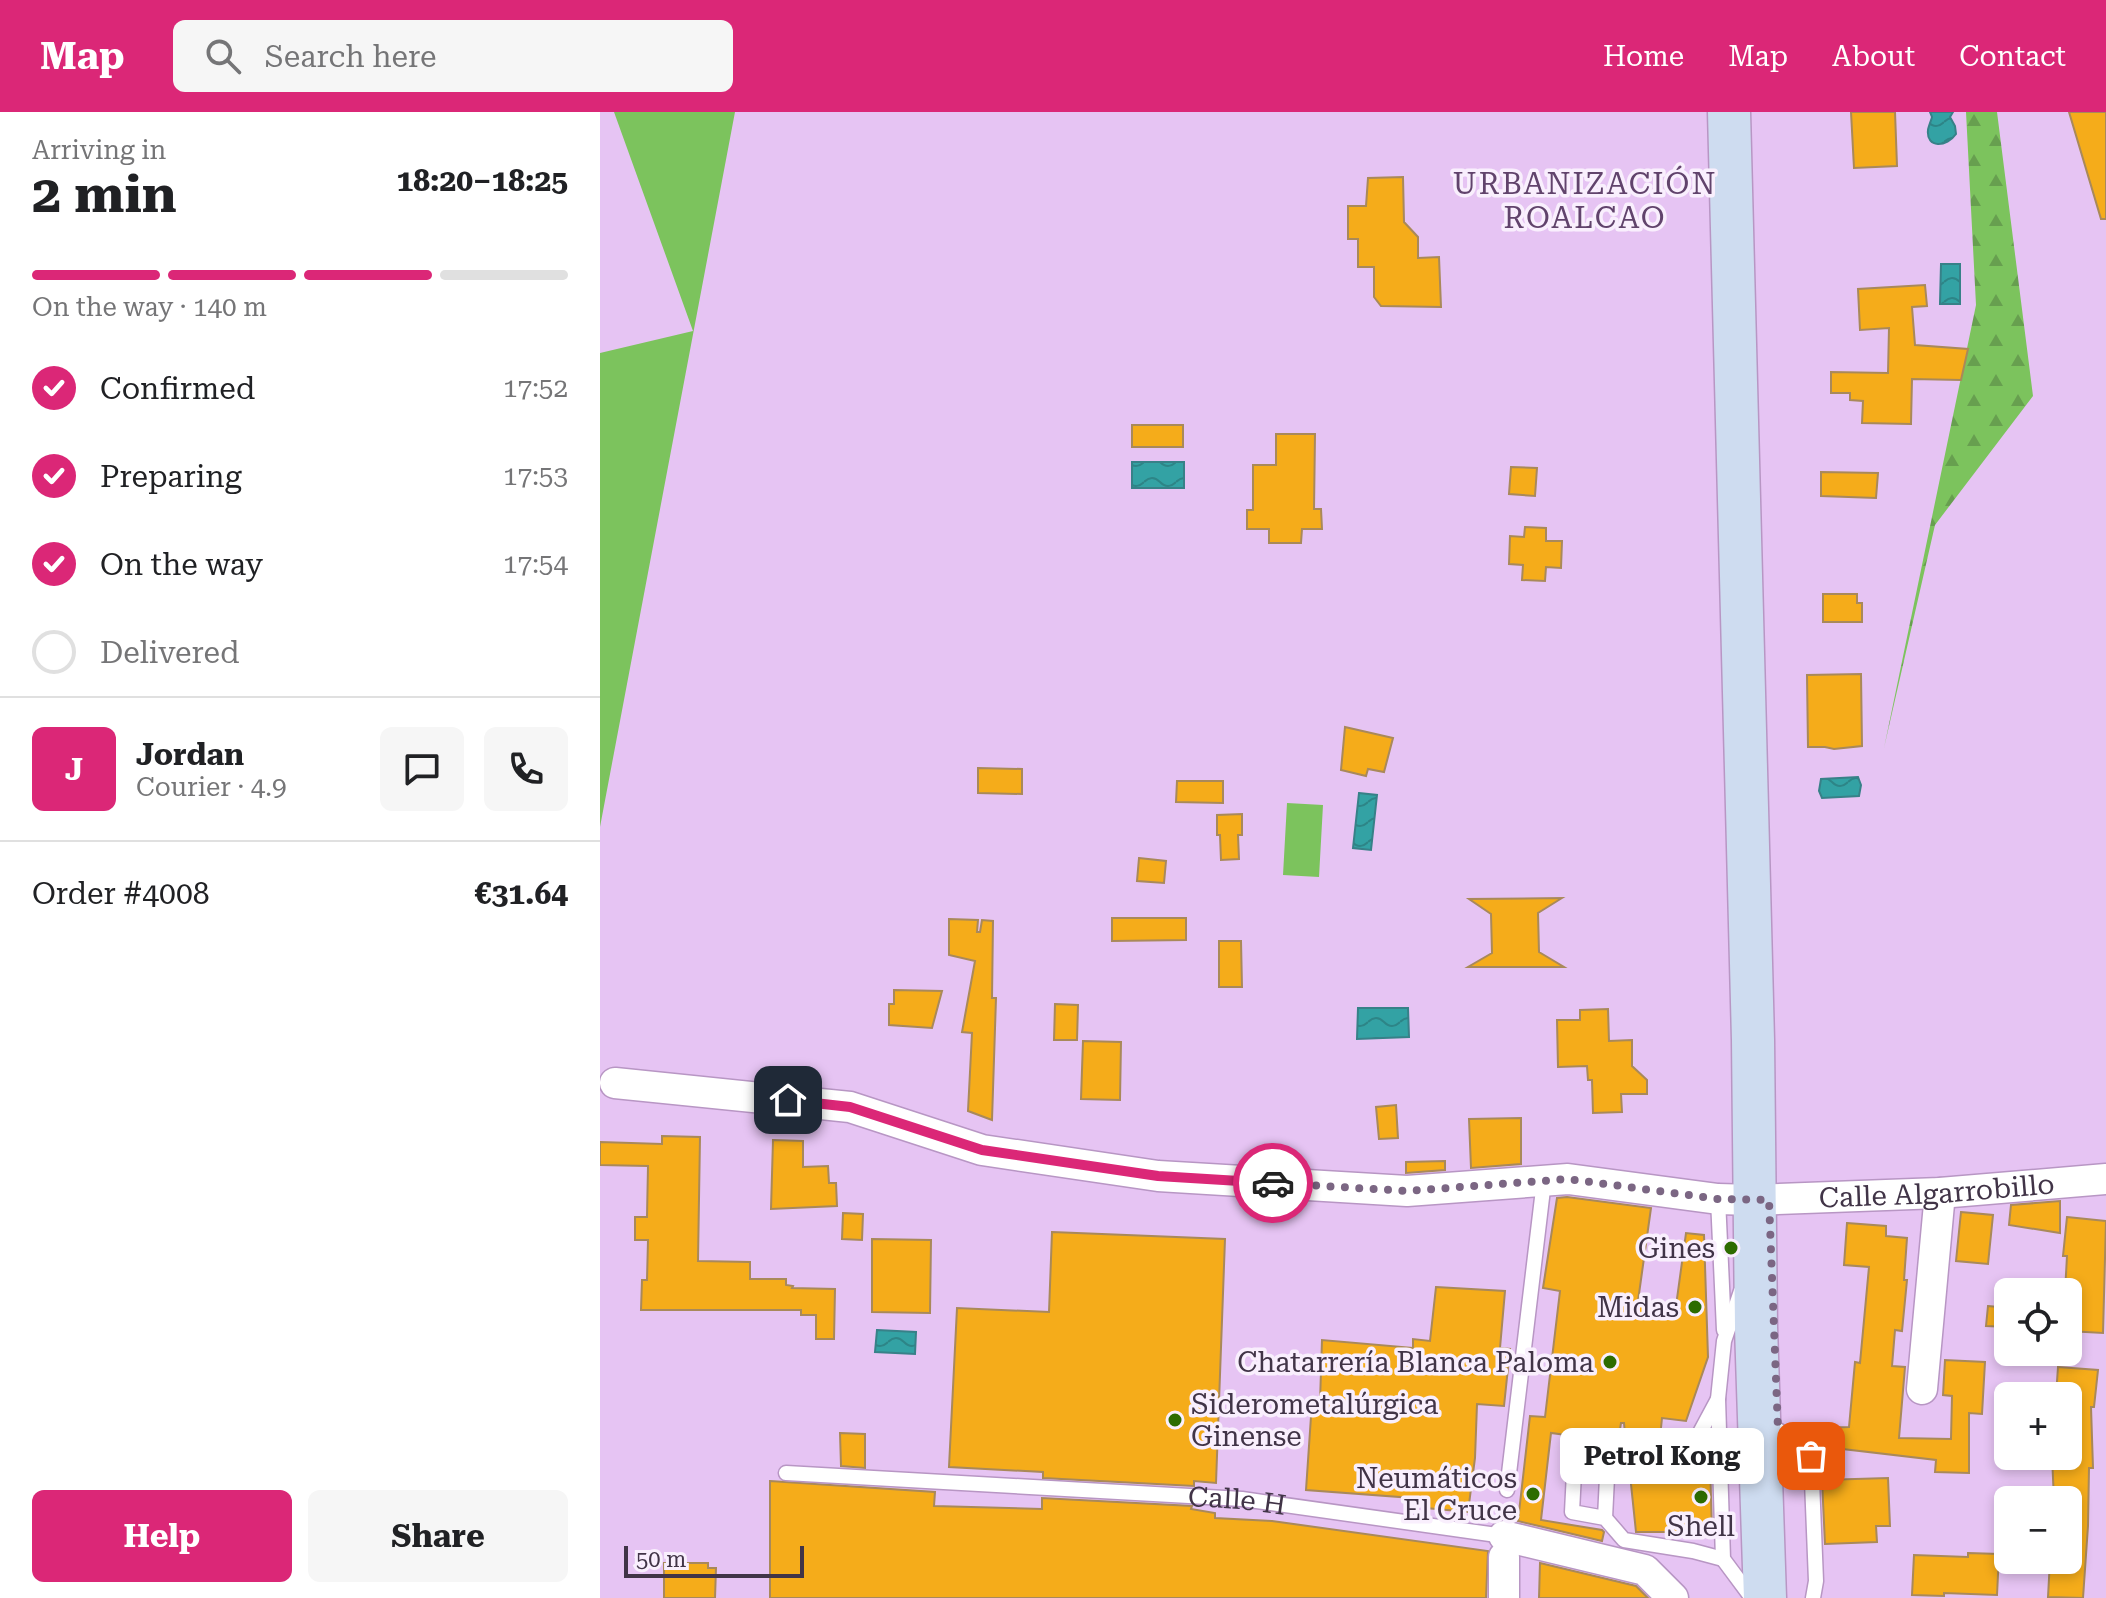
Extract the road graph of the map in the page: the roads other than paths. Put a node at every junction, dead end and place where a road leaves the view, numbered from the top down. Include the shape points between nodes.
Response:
1 (1729, 112) edge
2 (1751, 112) edge
3 (615, 1083) dead end
4 (2106, 1179) edge
5 (1544, 1181) junction
6 (1940, 1193) junction
7 (1749, 1210) junction
8 (1740, 1334) junction
9 (1922, 1389) dead end
10 (1718, 1399) junction
11 (1608, 1457) junction
12 (786, 1473) dead end
13 (1507, 1490) dead end
14 (1605, 1518) junction
15 (1504, 1547) junction
16 (1723, 1559) junction
17 (1799, 1590) edge
18 (1504, 1598) edge
19 (1673, 1598) edge
20 (1752, 1598) edge
21 (1765, 1598) edge
22 (1813, 1598) edge
23 (1822, 1598) edge

1 - 7 main road via 1753,1040
2 - 7 main road via 1768,946
3 - 5 street, Calle Algarrobillo via 850,1107 982,1150 1158,1176 1407,1191
4 - 6 street, Calle Algarrobillo
5 - 7 street, Calle Algarrobillo via 1568,1179
5 - 13 lane
6 - 7 street, Calle Algarrobillo
6 - 9 street
7 - 8 main road
7 - 8 lane
7 - 17 main road
8 - 10 lane
8 - 21 main road
10 - 11 lane via 1696,1440
10 - 16 lane
11 - 14 lane
11 - 14 lane via 1575,1453 1572,1512
12 - 15 lane, Calle H via 1242,1499
14 - 16 lane via 1624,1540
15 - 18 street
15 - 19 street, Calle H via 1645,1570
16 - 20 lane
17 - 22 lane
17 - 23 lane

